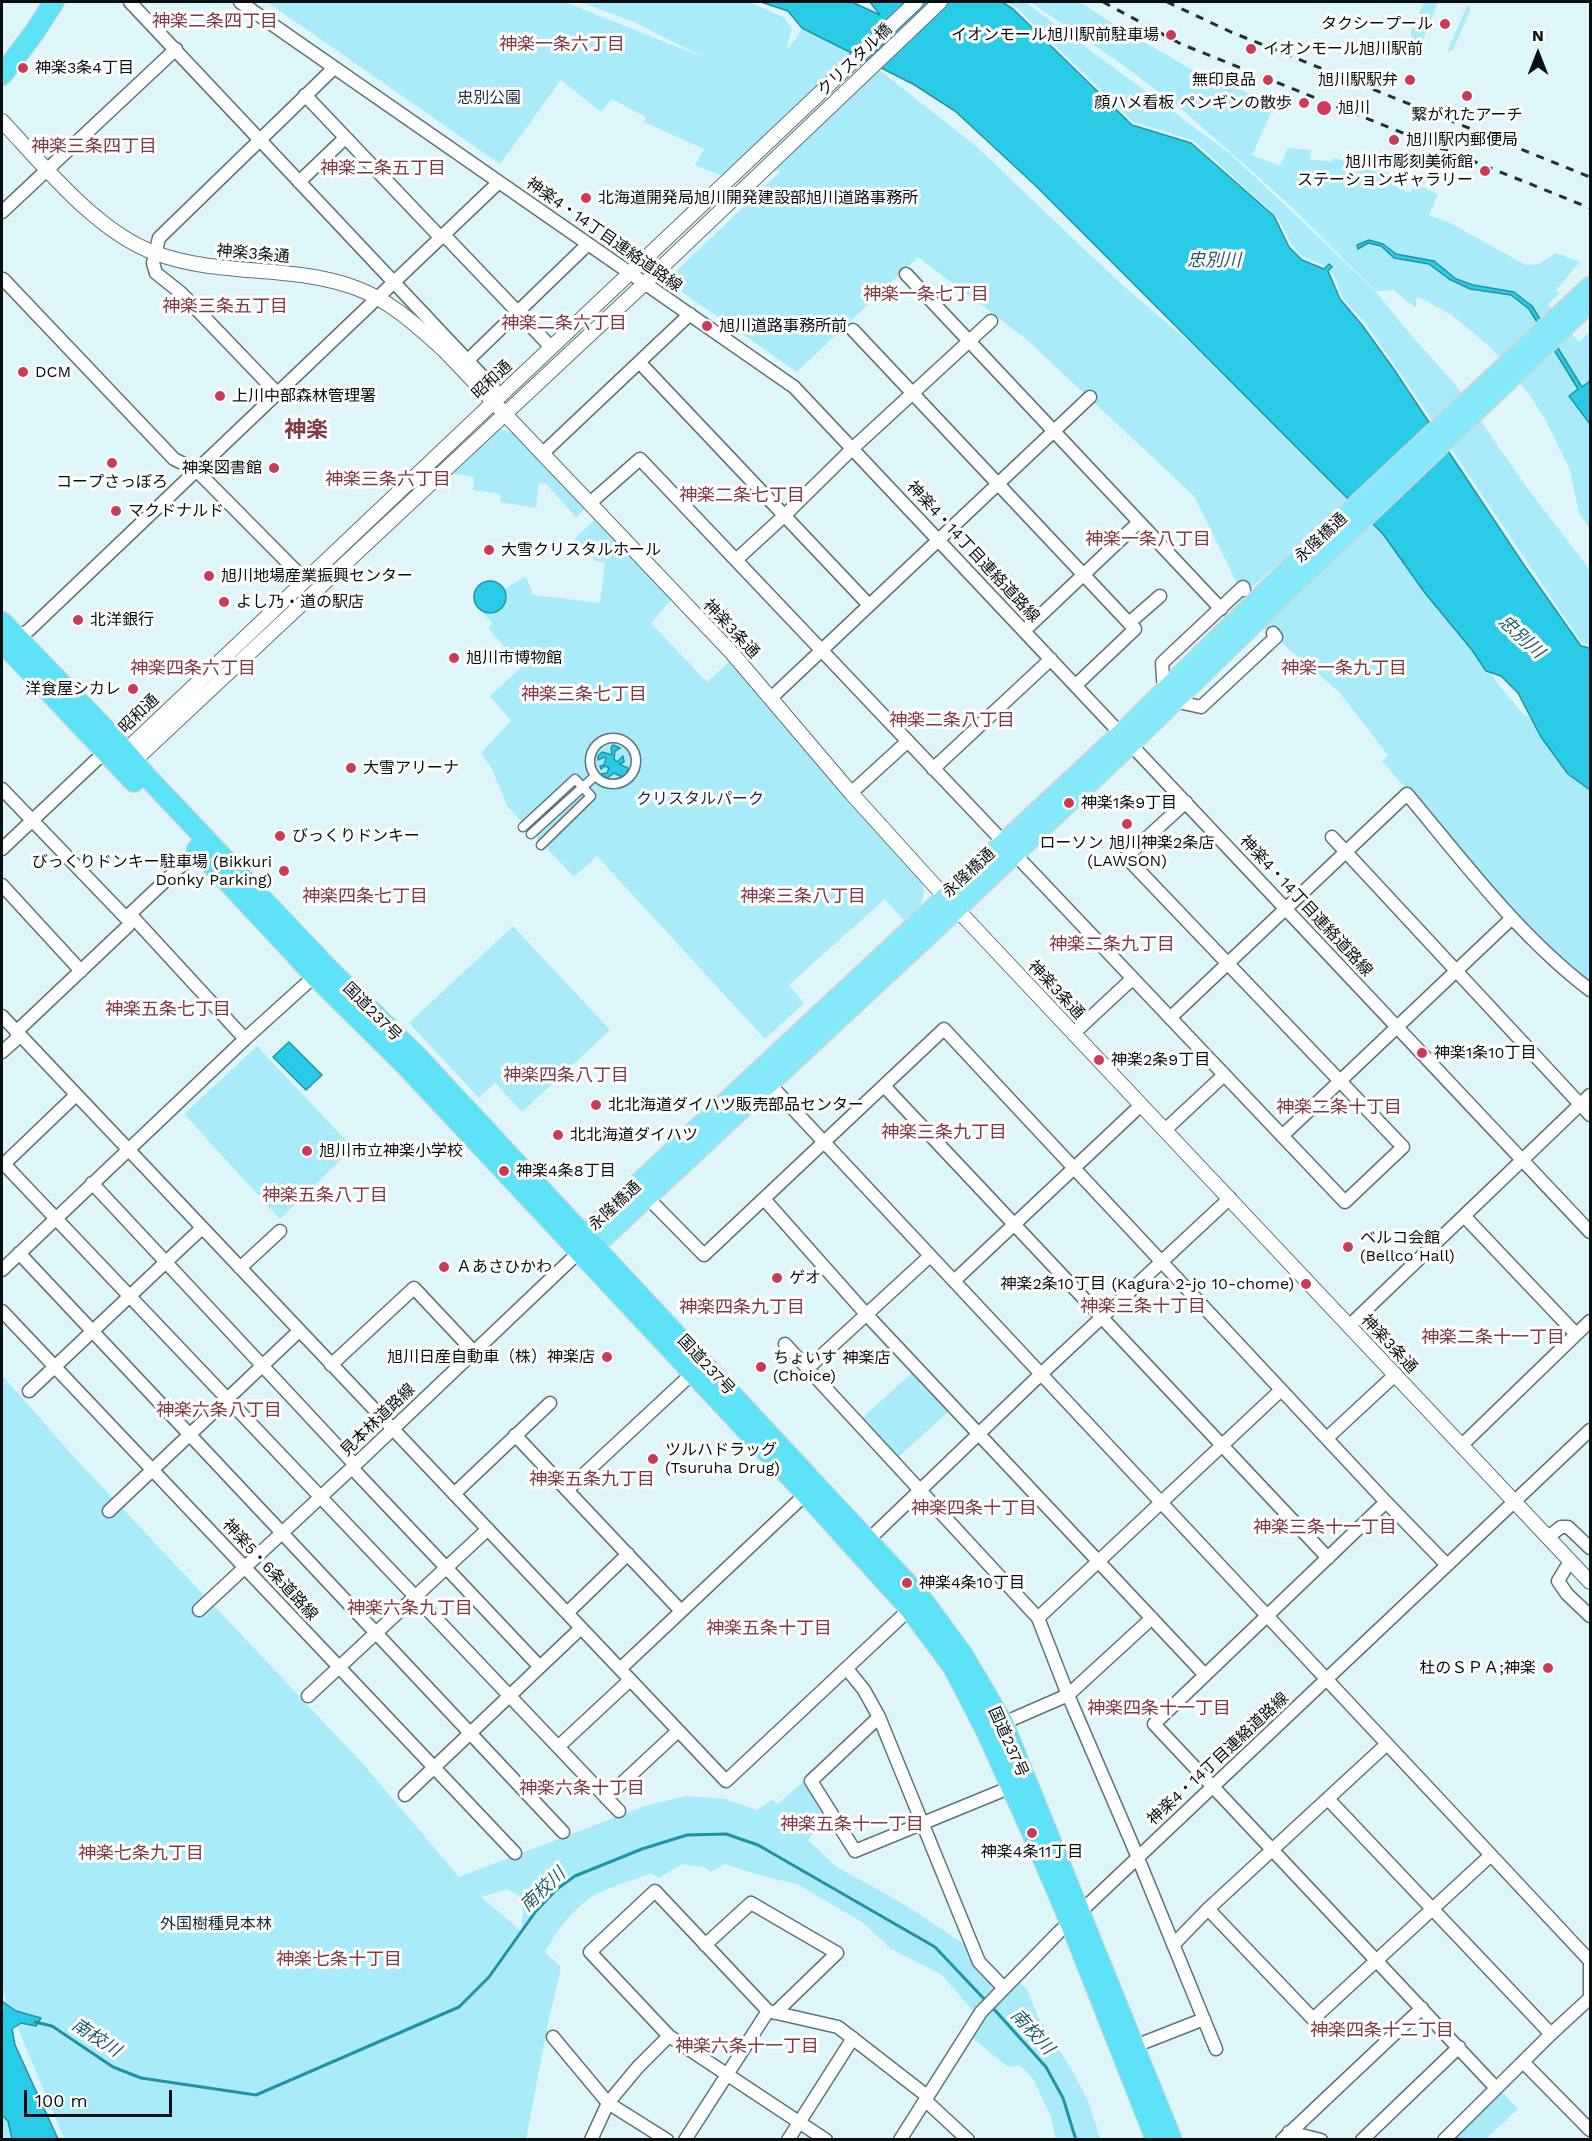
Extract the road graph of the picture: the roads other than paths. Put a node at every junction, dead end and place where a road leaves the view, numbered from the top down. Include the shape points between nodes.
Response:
1 (54, 2) edge
2 (130, 2) edge
3 (240, 2) edge
4 (916, 2) edge
5 (940, 2) edge
6 (176, 49) junction
7 (334, 68) junction
8 (2, 75) edge
9 (305, 95) junction
10 (2, 121) edge
11 (777, 133) joint
12 (345, 138) junction
13 (260, 141) junction
14 (792, 142) joint
15 (47, 169) junction
16 (299, 182) junction
17 (499, 182) junction
18 (2, 212) edge
19 (442, 237) junction
20 (588, 244) junction
21 (154, 253) junction
22 (630, 273) junction
23 (906, 274) dead end
24 (2, 280) edge
25 (394, 283) junction
26 (645, 283) junction
27 (1590, 286) edge
28 (378, 298) junction
29 (1590, 303) edge
30 (518, 312) junction
31 (690, 314) junction
32 (1564, 320) junction
33 (991, 321) dead end
34 (853, 330) dead end
35 (969, 342) junction
36 (551, 347) junction
37 (467, 361) junction
38 (640, 363) junction
39 (277, 393) junction
40 (914, 393) junction
41 (1089, 397) dead end
42 (497, 398) junction
43 (505, 413) junction
44 (1054, 430) junction
45 (852, 449) junction
46 (543, 453) junction
47 (196, 470) junction
48 (997, 484) junction
49 (590, 503) junction
50 (785, 515) junction
51 (1138, 523) junction
52 (937, 539) junction
53 (736, 560) junction
54 (1083, 574) junction
55 (305, 580) junction
56 (1244, 590) dead end
57 (1160, 596) dead end
58 (869, 605) junction
59 (1221, 609) junction
60 (2, 622) edge
61 (1130, 623) junction
62 (1024, 631) junction
63 (1273, 633) dead end
64 (6, 645) edge
65 (822, 650) junction
66 (1051, 659) junction
67 (1076, 685) junction
68 (1169, 696) junction
69 (771, 698) junction
70 (1126, 738) junction
71 (908, 741) junction
72 (120, 754) junction
73 (933, 769) junction
74 (595, 776) junction
75 (2, 789) edge
76 (851, 793) junction
77 (1186, 802) junction
78 (31, 821) junction
79 (524, 826) dead end
80 (531, 834) dead end
81 (1332, 837) dead end
82 (541, 845) dead end
83 (1009, 848) junction
84 (2, 849) edge
85 (198, 850) junction
86 (1345, 853) junction
87 (2, 885) edge
88 (951, 903) junction
89 (1286, 908) junction
90 (129, 918) junction
91 (1512, 918) junction
92 (1227, 964) junction
93 (81, 970) junction
94 (321, 971) junction
95 (1456, 972) junction
96 (1132, 979) junction
97 (1590, 990) edge
98 (2, 1016) edge
99 (1170, 1018) junction
100 (1397, 1026) junction
101 (1074, 1033) junction
102 (18, 1034) junction
103 (245, 1039) junction
104 (2, 1052) edge
105 (1224, 1075) junction
106 (764, 1078) junction
107 (1339, 1081) junction
108 (884, 1086) junction
109 (76, 1095) junction
110 (1590, 1095) edge
111 (1581, 1104) junction
112 (1141, 1105) junction
113 (1590, 1115) edge
114 (1165, 1130) junction
115 (1282, 1136) junction
116 (824, 1142) junction
117 (128, 1149) junction
118 (1523, 1160) junction
119 (1074, 1168) junction
120 (92, 1183) junction
121 (642, 1191) junction
122 (1230, 1198) junction
123 (764, 1199) junction
124 (1464, 1216) junction
125 (55, 1218) junction
126 (1013, 1225) junction
127 (202, 1228) junction
128 (280, 1231) dead end
129 (1590, 1232) edge
130 (586, 1244) junction
131 (19, 1253) junction
132 (930, 1256) junction
133 (166, 1262) junction
134 (1161, 1263) junction
135 (240, 1268) junction
136 (2, 1270) edge
137 (954, 1281) junction
138 (130, 1297) junction
139 (2, 1311) edge
140 (866, 1314) junction
141 (1102, 1319) junction
142 (1590, 1321) edge
143 (1349, 1326) junction
144 (299, 1331) junction
145 (93, 1332) junction
146 (1576, 1334) junction
147 (785, 1344) dead end
148 (474, 1352) junction
149 (332, 1365) junction
150 (262, 1366) junction
151 (54, 1368) junction
152 (698, 1368) junction
153 (808, 1368) junction
154 (1041, 1374) junction
155 (1396, 1374) junction
156 (1281, 1390) junction
157 (29, 1391) dead end
158 (227, 1399) junction
159 (550, 1403) dead end
160 (393, 1429) junction
161 (1590, 1431) edge
162 (190, 1434) junction
163 (978, 1434) junction
164 (515, 1436) junction
165 (1327, 1438) junction
166 (1222, 1444) junction
167 (1462, 1444) junction
168 (354, 1467) junction
169 (152, 1470) junction
170 (811, 1489) junction
171 (567, 1490) junction
172 (921, 1490) junction
173 (454, 1494) junction
174 (321, 1498) junction
175 (1515, 1501) junction
176 (1161, 1502) junction
177 (1386, 1502) junction
178 (109, 1511) dead end
179 (488, 1529) junction
180 (283, 1534) junction
181 (1548, 1536) junction
182 (863, 1545) junction
183 (1590, 1547) edge
184 (628, 1554) junction
185 (1328, 1558) junction
186 (1570, 1561) junction
187 (1099, 1562) junction
188 (1447, 1565) junction
189 (246, 1568) junction
190 (446, 1568) junction
191 (1590, 1582) edge
192 (415, 1597) junction
193 (916, 1604) junction
194 (200, 1611) dead end
195 (681, 1611) junction
196 (567, 1613) junction
197 (1267, 1616) junction
198 (1590, 1616) edge
199 (1038, 1618) junction
200 (1152, 1618) junction
201 (581, 1628) junction
202 (377, 1633) junction
203 (338, 1667) junction
204 (540, 1667) junction
205 (620, 1669) junction
206 (847, 1669) junction
207 (1205, 1675) junction
208 (630, 1680) junction
209 (1326, 1680) junction
210 (509, 1695) junction
211 (1068, 1695) junction
212 (308, 1696) dead end
213 (879, 1718) junction
214 (995, 1727) junction
215 (678, 1731) junction
216 (469, 1732) junction
217 (1387, 1744) junction
218 (558, 1747) junction
219 (433, 1768) junction
220 (1018, 1784) junction
221 (1213, 1786) junction
222 (405, 1795) dead end
223 (606, 1798) junction
224 (1328, 1799) junction
225 (619, 1811) dead end
226 (923, 1824) junction
227 (563, 1832) dead end
228 (1273, 1850) junction
229 (515, 1852) dead end
230 (1491, 1855) junction
231 (1138, 1857) junction
232 (1208, 1909) junction
233 (1432, 1910) junction
234 (1075, 1916) junction
235 (1173, 1944) junction
236 (705, 1945) junction
237 (1378, 1962) junction
238 (1003, 1988) junction
239 (1422, 2008) junction
240 (771, 2012) junction
241 (1204, 2019) junction
242 (1551, 2034) junction
243 (669, 2036) junction
244 (553, 2037) dead end
245 (853, 2038) junction
246 (1459, 2047) junction
247 (1216, 2049) dead end
248 (1127, 2050) junction
249 (1523, 2062) junction
250 (726, 2075) junction
251 (1496, 2088) junction
252 (926, 2098) junction
253 (608, 2103) junction
254 (799, 2122) junction
255 (1590, 2130) edge
256 (1285, 2136) edge
257 (591, 2139) edge
258 (667, 2139) edge
259 (685, 2139) edge
260 (788, 2139) edge
261 (826, 2139) edge
262 (900, 2139) edge
263 (968, 2139) edge
264 (1156, 2139) edge
265 (1172, 2139) edge
266 (1321, 2139) edge
267 (1362, 2139) edge
268 (1444, 2139) edge

1 - 8 highway
2 - 6 street
3 - 7 street, 神楽4・14丁目連絡道路線
4 - 11 street, クリスタル橋
5 - 14 street, クリスタル橋
6 - 13 street
6 - 15 street
7 - 9 street
7 - 17 street, 神楽4・14丁目連絡道路線
9 - 12 street
9 - 13 street
10 - 15 street, 神楽3条通
11 - 22 street, 昭和通
12 - 16 street
12 - 19 street
13 - 16 street
13 - 21 street via 159,238
14 - 26 street, 昭和通
15 - 18 street
15 - 21 street, 神楽3条通 via 98,219
16 - 25 street
17 - 19 street
17 - 20 street, 神楽4・14丁目連絡道路線
19 - 25 street
19 - 30 street
20 - 22 street, 神楽4・14丁目連絡道路線
20 - 30 street
21 - 28 street, 神楽3条通 via 209,266 292,273 335,282
21 - 39 street via 156,273 181,293
22 - 26 street, 神楽4・14丁目連絡道路線
22 - 36 street, 昭和通
23 - 35 street
24 - 47 street via 174,459
25 - 28 street
25 - 37 street
26 - 31 street, 神楽4・14丁目連絡道路線
26 - 43 street, 昭和通
27 - 32 main road, 永隆橋通
28 - 39 street
28 - 42 street, 神楽3条通 via 401,312
29 - 32 main road, 永隆橋通
30 - 36 street
30 - 37 street
31 - 38 street
31 - 45 street, 神楽4・14丁目連絡道路線 via 794,387
32 - 68 main road, 永隆橋通
33 - 35 street
34 - 40 street
35 - 40 street
35 - 44 street
36 - 42 street, 昭和通
37 - 42 street
38 - 46 street
38 - 50 street
39 - 47 street
40 - 45 street
40 - 48 street
41 - 44 street
42 - 43 street, 神楽3条通
42 - 55 street, 昭和通
43 - 46 street, 神楽3条通
43 - 72 street, 昭和通
44 - 48 street
44 - 51 street
45 - 50 street
45 - 52 street, 神楽4・14丁目連絡道路線
46 - 49 street, 神楽3条通
47 - 55 street
47 - 64 street via 29,630
48 - 52 street
48 - 54 street
49 - 53 street via 640,459
49 - 69 street, 神楽3条通
50 - 53 street
50 - 58 street
51 - 54 street
51 - 59 street
52 - 58 street
52 - 62 street, 神楽4・14丁目連絡道路線
53 - 65 street
54 - 61 street
54 - 62 street
55 - 72 street, 昭和通
56 - 59 street via 1243,587
57 - 61 street
58 - 65 street
59 - 68 street via 1162,663
60 - 64 highway, 国道237号
61 - 67 street via 1135,629
62 - 66 street, 神楽4・14丁目連絡道路線
63 - 68 street via 1276,637 1201,707
64 - 72 highway, 国道237号
65 - 69 street
65 - 71 street
66 - 67 street, 神楽4・14丁目連絡道路線
66 - 73 street
67 - 70 street, 神楽4・14丁目連絡道路線
68 - 70 main road, 永隆橋通
69 - 76 street, 神楽3条通
70 - 77 street, 神楽4・14丁目連絡道路線
70 - 83 main road, 永隆橋通
71 - 73 street
71 - 76 street
72 - 78 street
72 - 85 highway, 国道237号
72 - 94 highway, 国道237号
73 - 83 street
74 - 74 street via 590,755 598,743 622,739 634,750 636,766 628,779 614,784
74 - 80 street
75 - 78 street
76 - 88 street, 神楽3条通
77 - 89 street, 神楽4・14丁目連絡道路線
77 - 92 street via 1126,857
78 - 84 street
78 - 90 street
79 - 82 street via 574,779 591,796
81 - 86 street
83 - 88 main road, 永隆橋通
83 - 96 street
85 - 90 street
85 - 94 highway, 国道237号
86 - 89 street
86 - 91 street via 1407,794
86 - 95 street
87 - 93 street
88 - 101 street, 神楽3条通
88 - 106 main road, 永隆橋通
89 - 92 street
89 - 100 street, 神楽4・14丁目連絡道路線
90 - 93 street via 128,926
90 - 103 street
91 - 95 street
91 - 97 street via 1559,966
92 - 99 street
92 - 107 street
93 - 102 street
94 - 103 street
94 - 130 highway, 国道237号 via 406,1066
95 - 100 street
95 - 111 street
96 - 99 street
96 - 101 street
98 - 102 street
99 - 105 street
100 - 107 street
100 - 118 street, 神楽4・14丁目連絡道路線
101 - 112 street, 神楽3条通
102 - 104 street
102 - 109 street
103 - 117 street
105 - 114 street
105 - 115 street
106 - 116 street
106 - 121 main road, 永隆橋通
107 - 115 street
107 - 115 street via 1403,1147 1345,1202
108 - 116 street
108 - 119 street via 944,1029
108 - 126 street
109 - 117 street
109 - 125 street via 4,1164
110 - 111 street
111 - 113 street
111 - 118 street
112 - 114 street, 神楽3条通
112 - 119 street
114 - 122 street, 神楽3条通
116 - 123 street
116 - 132 street
117 - 120 street
117 - 127 street
118 - 124 street
118 - 129 street, 神楽4・14丁目連絡道路線
119 - 126 street
119 - 134 street
120 - 125 street
120 - 133 street
121 - 123 street via 704,1255
121 - 130 main road, 永隆橋通
122 - 134 street
122 - 143 street, 神楽3条通
123 - 140 street
124 - 143 street
124 - 146 street
125 - 131 street
125 - 138 street
126 - 137 street
126 - 141 street
127 - 133 street
127 - 135 street
128 - 135 street
130 - 148 street, 見本林道路線
130 - 152 highway, 国道237号
131 - 136 street
131 - 145 street
132 - 137 street
132 - 140 street
133 - 138 street
133 - 150 street
134 - 141 street
134 - 156 street
135 - 144 street
137 - 154 street
138 - 145 street
138 - 158 street
139 - 151 street, 神楽5・6条道路線
140 - 153 street
140 - 163 street
141 - 154 street
141 - 166 street
142 - 146 street
143 - 155 street, 神楽3条通
144 - 149 street
144 - 150 street
145 - 151 street
145 - 162 street
146 - 167 street
147 - 153 street
148 - 149 street via 414,1288
148 - 160 street, 見本林道路線
149 - 160 street
150 - 158 street
150 - 168 street
151 - 157 street
151 - 169 street, 神楽5・6条道路線
152 - 170 highway, 国道237号
152 - 171 street
153 - 172 street
154 - 163 street
154 - 176 street
155 - 165 street
155 - 167 street, 神楽3条通
156 - 165 street
156 - 166 street
158 - 162 street
158 - 174 street
159 - 164 street
160 - 168 street, 見本林道路線
160 - 173 street
161 - 175 street, 神楽4・14丁目連絡道路線
162 - 169 street
162 - 180 street
163 - 172 street
163 - 187 street
164 - 171 street
164 - 173 street
165 - 177 street
166 - 176 street
166 - 185 street
167 - 175 street, 神楽3条通
168 - 174 street, 見本林道路線
168 - 190 street
169 - 178 street
169 - 189 street, 神楽5・6条道路線
170 - 182 highway, 国道237号
170 - 195 street
171 - 184 street
172 - 182 street
172 - 199 street
173 - 179 street
174 - 180 street, 見本林道路線
174 - 192 street
175 - 181 street, 神楽3条通
175 - 188 street, 神楽4・14丁目連絡道路線
176 - 187 street
176 - 197 street
177 - 185 street
177 - 188 street
179 - 190 street
179 - 196 street
180 - 189 street, 見本林道路線
180 - 202 street
181 - 183 street via 1568,1527
181 - 186 street, 神楽3条通
182 - 193 highway, 国道237号
184 - 195 street
184 - 196 street
185 - 197 street
186 - 191 street, 神楽3条通
186 - 198 street via 1558,1581
187 - 199 street
187 - 200 street
188 - 209 street, 神楽4・14丁目連絡道路線
189 - 194 street, 見本林道路線
189 - 203 street, 神楽5・6条道路線
190 - 192 street
190 - 204 street
192 - 202 street
192 - 210 street
193 - 206 street
193 - 214 highway, 国道237号
195 - 205 street
196 - 201 street
197 - 207 street
197 - 209 street
199 - 211 street
200 - 207 street
200 - 211 street
201 - 204 street
201 - 205 street
202 - 203 street
202 - 216 street
203 - 212 street
203 - 219 street, 神楽5・6条道路線
204 - 210 street
205 - 208 street
206 - 213 street
206 - 215 street via 726,1781
207 - 221 street via 1154,1724
208 - 215 street
208 - 218 street
209 - 217 street
209 - 221 street, 神楽4・14丁目連絡道路線
210 - 216 street
210 - 218 street
211 - 214 street
211 - 231 street
213 - 226 street
213 - 226 street via 811,1781 855,1851
214 - 220 highway, 国道237号
215 - 223 street
216 - 219 street
216 - 227 street
217 - 224 street
217 - 230 street
218 - 223 street
219 - 222 street
219 - 229 street, 神楽5・6条道路線
220 - 226 street
220 - 234 highway, 国道237号 via 1032,1833
221 - 228 street
221 - 231 street, 神楽4・14丁目連絡道路線
223 - 225 street
224 - 228 street
224 - 233 street
226 - 238 street via 979,1962
228 - 232 street
228 - 237 street
230 - 233 street
230 - 242 street via 1590,1961 1590,1998
231 - 234 street, 神楽4・14丁目連絡道路線
231 - 235 street
232 - 235 street
232 - 237 street via 1313,2019
233 - 237 street
233 - 242 street
234 - 238 street, 神楽4・14丁目連絡道路線
234 - 248 highway, 国道237号
235 - 241 street
236 - 240 street
236 - 240 street via 751,1903 837,1953
236 - 243 street via 655,1891 590,1952
237 - 239 street
238 - 252 street, 神楽4・14丁目連絡道路線 via 988,2004
239 - 246 street
239 - 256 street
240 - 245 street via 838,2027
240 - 250 street
241 - 247 street
241 - 248 street
242 - 249 street
243 - 250 street
243 - 253 street
244 - 253 street
245 - 252 street
245 - 254 street
246 - 251 street
246 - 267 street
248 - 264 highway, 国道237号
248 - 265 highway, 国道237号
249 - 251 street
249 - 255 street
250 - 254 street
250 - 259 street
251 - 268 street
252 - 262 street, 神楽4・14丁目連絡道路線
252 - 263 street
253 - 257 street
253 - 258 street
254 - 260 street
254 - 261 street
256 - 266 street

